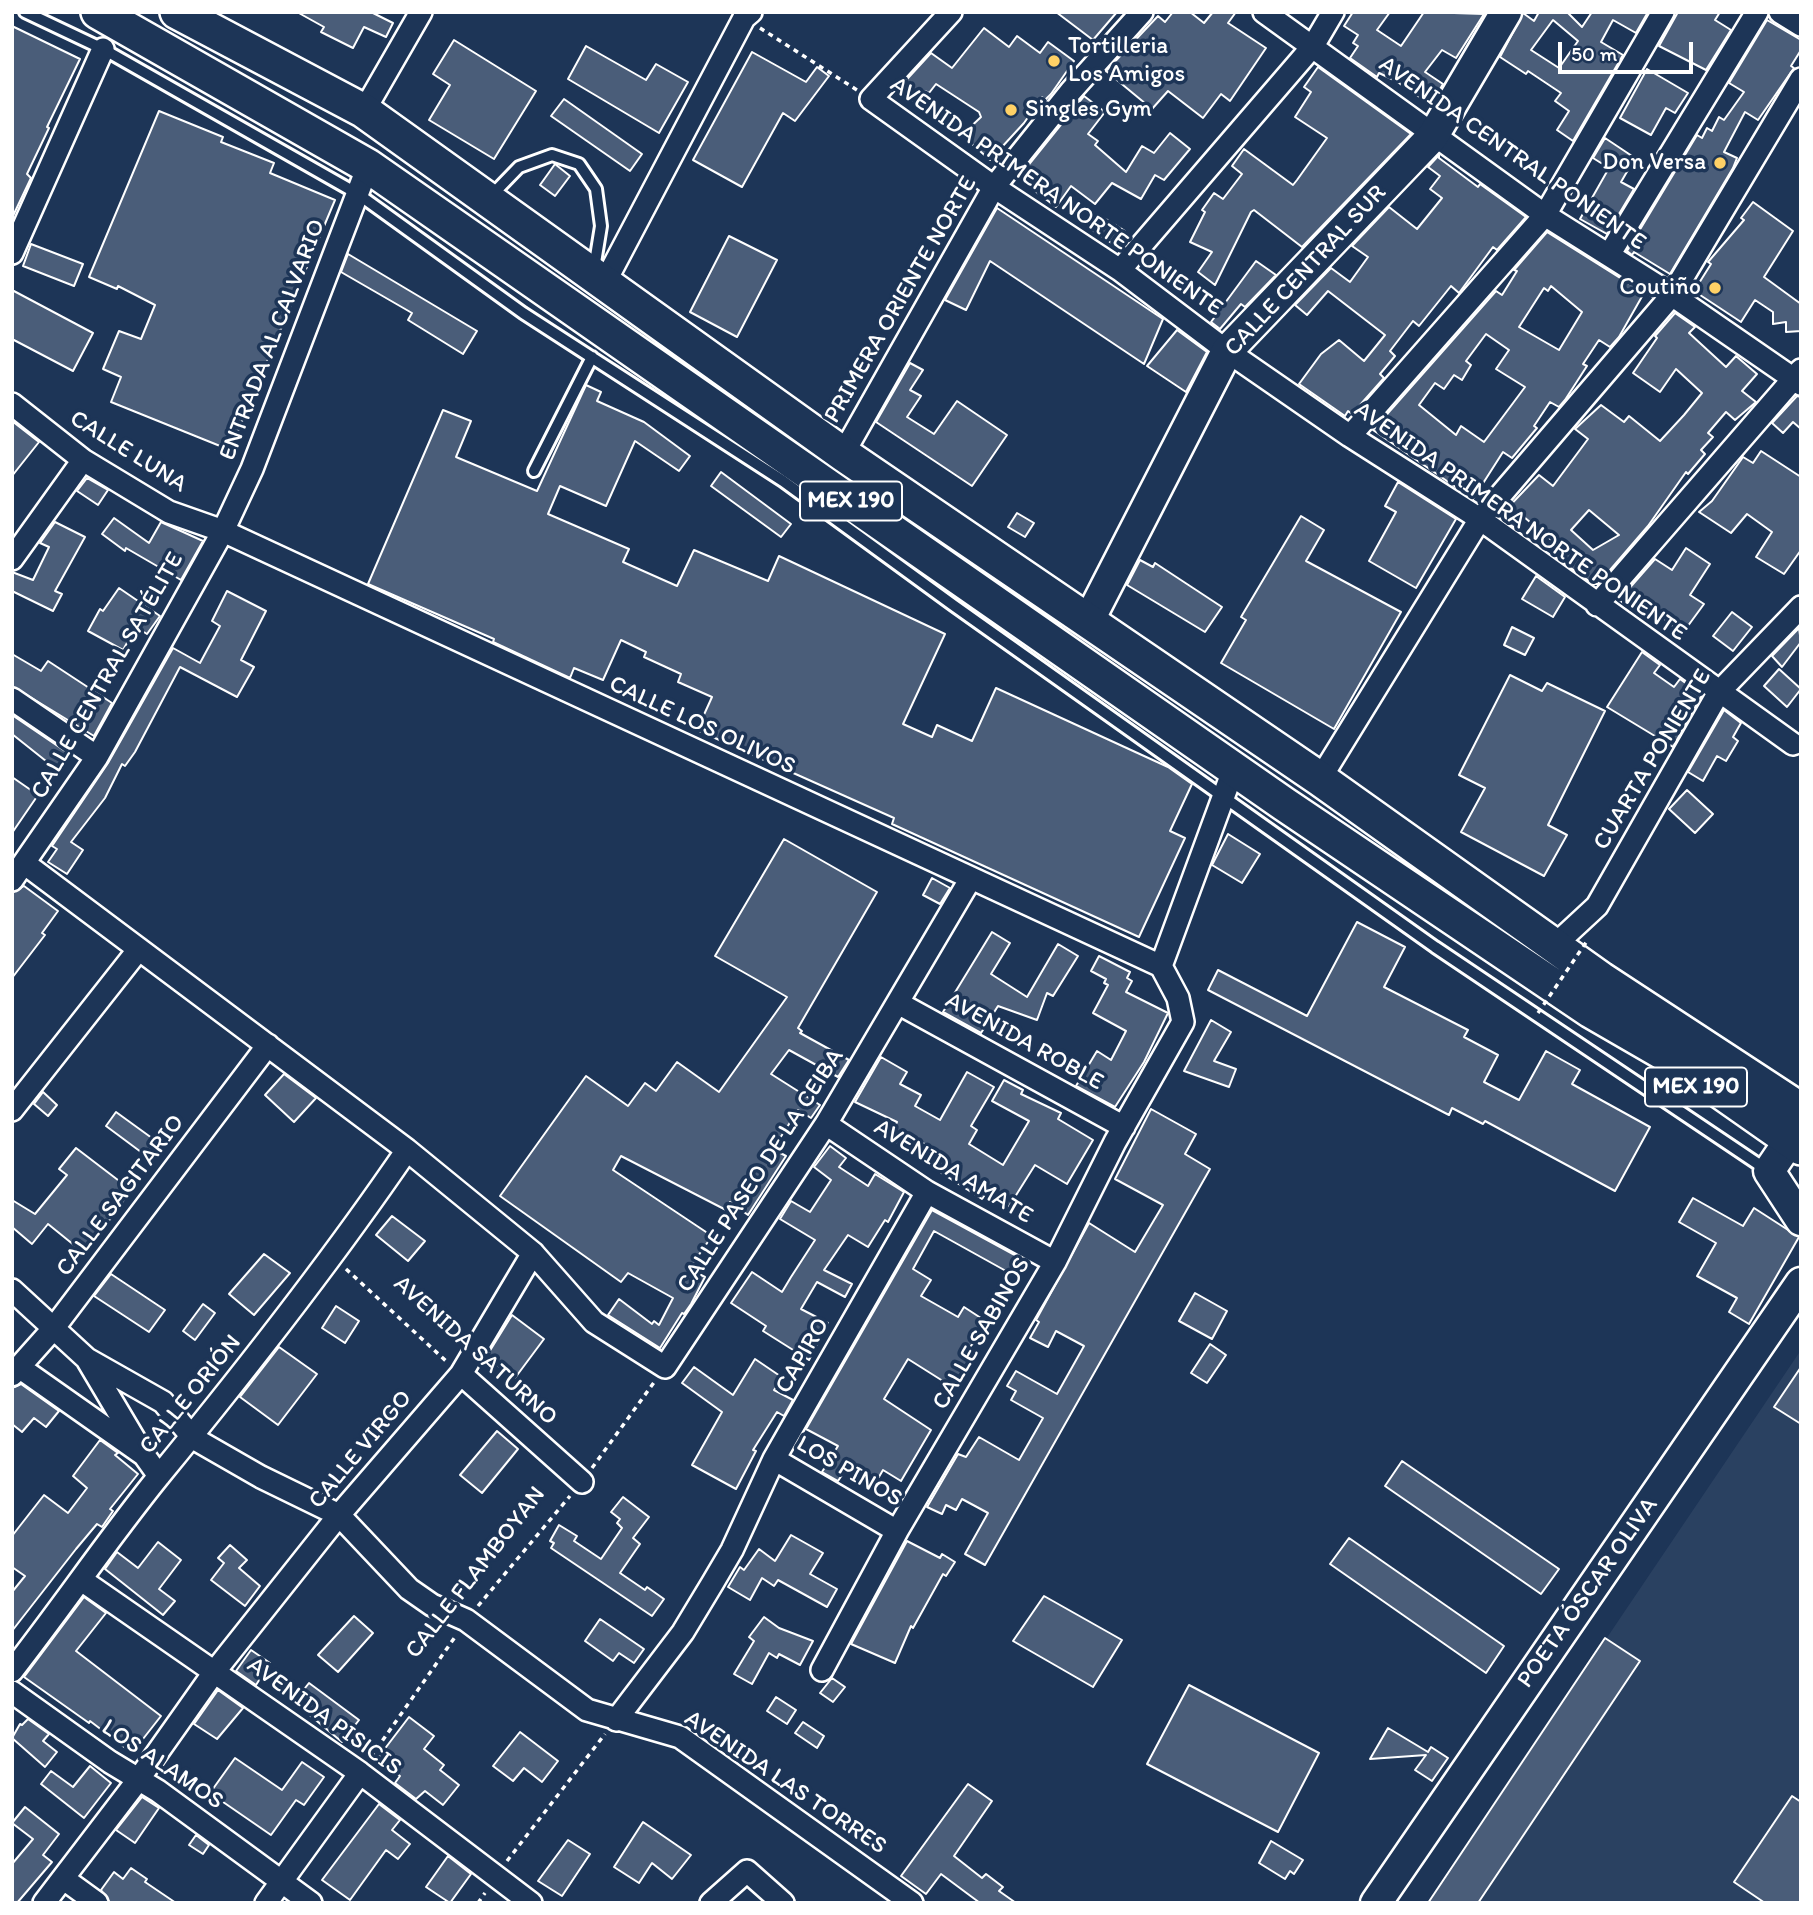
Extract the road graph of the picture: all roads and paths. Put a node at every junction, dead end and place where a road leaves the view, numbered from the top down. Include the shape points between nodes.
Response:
1 (25, 12) edge
2 (98, 12) edge
3 (177, 12) edge
4 (421, 12) edge
5 (951, 12) edge
6 (1142, 12) edge
7 (1264, 12) edge
8 (1333, 12) edge
9 (1506, 12) edge
10 (1663, 12) edge
11 (1757, 12) edge
12 (1780, 12) edge
13 (745, 14) edge
14 (1801, 25) edge
15 (1313, 46) junction
16 (103, 49) junction
17 (1801, 79) edge
18 (871, 99) junction
19 (364, 111) junction
20 (1433, 136) junction
21 (363, 180) junction
22 (994, 187) junction
23 (488, 200) junction
24 (1545, 215) junction
25 (12, 253) edge
26 (1609, 255) junction
27 (1120, 270) junction
28 (599, 280) junction
29 (1672, 295) junction
30 (1227, 351) junction
31 (592, 357) junction
32 (1799, 378) edge
33 (12, 404) edge
34 (1349, 436) junction
35 (844, 454) junction
36 (83, 460) junction
37 (534, 471) dead end
38 (1480, 519) junction
39 (223, 531) junction
40 (12, 559) edge
41 (1597, 605) junction
42 (1801, 607) edge
43 (1089, 620) junction
44 (1720, 692) junction
45 (12, 699) edge
46 (1793, 744) dead end
47 (97, 757) junction
48 (1320, 779) junction
49 (1228, 782) junction
50 (18, 871) edge
51 (971, 878) junction
52 (1572, 943) junction
53 (139, 948) junction
54 (1161, 966) junction
55 (898, 1003) junction
56 (1538, 1013) dead end
57 (268, 1045) junction
58 (12, 1110) edge
59 (826, 1124) junction
60 (1124, 1127) junction
61 (1791, 1147) edge
62 (407, 1150) junction
63 (927, 1192) junction
64 (1801, 1220) edge
65 (533, 1253) junction
66 (334, 1257) junction
67 (1055, 1262) junction
68 (1801, 1283) edge
69 (12, 1290) edge
70 (53, 1329) junction
71 (87, 1359) junction
72 (665, 1367) junction
73 (16, 1371) edge
74 (461, 1374) junction
75 (193, 1438) junction
76 (144, 1455) junction
77 (774, 1459) junction
78 (159, 1476) junction
79 (582, 1482) junction
80 (339, 1515) junction
81 (897, 1531) junction
82 (83, 1581) junction
83 (466, 1620) junction
84 (822, 1670) dead end
85 (12, 1671) edge
86 (215, 1671) junction
87 (12, 1692) edge
88 (616, 1720) junction
89 (360, 1773) junction
90 (138, 1780) junction
91 (495, 1877) junction
92 (64, 1879) junction
93 (282, 1883) junction
94 (44, 1903) edge
95 (97, 1903) edge
96 (266, 1903) edge
97 (311, 1903) edge
98 (531, 1903) edge
99 (711, 1903) edge
100 (783, 1903) edge
101 (912, 1903) edge
102 (1376, 1903) edge

1 - 16 lane
2 - 21 main road, MEX 190
3 - 19 main road, MEX 190
4 - 19 street
5 - 18 street
6 - 22 street, PRIMERA ORIENTE NORTE
7 - 15 street, AVENIDA CENTRAL PONIENTE
8 - 15 street
9 - 20 street, CALLE CENTRAL SUR
10 - 24 street
11 - 26 street
12 - 14 street
13 - 18 path, AVENIDA PRIMERA NORTE PONIENTE
13 - 28 street
15 - 20 street, AVENIDA CENTRAL PONIENTE
15 - 27 street
16 - 21 lane
16 - 25 street
17 - 29 street
18 - 22 street, AVENIDA PRIMERA NORTE PONIENTE
19 - 23 main road, MEX 190
20 - 24 street, AVENIDA CENTRAL PONIENTE
20 - 30 street, CALLE CENTRAL SUR
21 - 31 lane via 523,313
21 - 39 street, ENTRADA AL CALVARIO via 252,468
21 - 49 main road, MEX 190
22 - 27 street, AVENIDA PRIMERA NORTE PONIENTE
22 - 35 street, PRIMERA ORIENTE NORTE
23 - 28 main road, MEX 190
23 - 28 lane via 519,167 552,155 579,164 596,189 601,226
24 - 26 street, AVENIDA CENTRAL PONIENTE
24 - 34 street
26 - 29 street, AVENIDA CENTRAL PONIENTE
27 - 30 street, AVENIDA PRIMERA NORTE PONIENTE
28 - 35 main road, MEX 190
29 - 32 street, AVENIDA CENTRAL PONIENTE
29 - 38 street
30 - 34 street, AVENIDA PRIMERA NORTE PONIENTE
30 - 43 street, CALLE CENTRAL SUR
31 - 37 lane
31 - 49 lane via 783,481 953,605
32 - 41 street
33 - 36 street, CALLE LUNA
34 - 38 street, AVENIDA PRIMERA NORTE PONIENTE
35 - 43 main road, MEX 190
36 - 39 street, CALLE LUNA via 169,512
36 - 40 street
38 - 41 street, AVENIDA PRIMERA NORTE PONIENTE
38 - 48 street
39 - 47 street, CALLE CENTRAL SATÉLITE
39 - 51 street, CALLE LOS OLIVOS
41 - 44 street, AVENIDA PRIMERA NORTE PONIENTE
42 - 44 street, CUARTA PONIENTE
43 - 48 main road, MEX 190
44 - 46 street, AVENIDA PRIMERA NORTE PONIENTE
44 - 52 street, CUARTA PONIENTE
45 - 47 street
47 - 50 street, CALLE CENTRAL SATÉLITE
48 - 52 main road, MEX 190
49 - 54 street
49 - 61 main road, MEX 190 via 1591,1010
49 - 61 lane via 1434,947
50 - 53 street
51 - 54 street, CALLE LOS OLIVOS
51 - 55 street, CALLE PASEO DE LA CEIBA
52 - 56 path, bridge
52 - 61 main road, MEX 190 via 1601,979
53 - 57 street
53 - 58 street
54 - 60 street, CALLE SABINOS via 1178,998 1183,1022
55 - 59 street, CALLE PASEO DE LA CEIBA
55 - 60 street, AVENIDA ROBLE
57 - 62 street
57 - 70 street, CALLE SAGITARIO
59 - 63 street, AVENIDA AMATE
59 - 72 street, CALLE PASEO DE LA CEIBA
60 - 67 street, CALLE SABINOS
61 - 64 street
62 - 65 street
62 - 66 street, CALLE ORIÓN
63 - 67 street, AVENIDA AMATE
63 - 77 street, CAPIRO
65 - 72 street via 594,1322
65 - 74 street, CALLE VIRGO
66 - 74 path, AVENIDA SATURNO
66 - 75 street, CALLE ORIÓN
67 - 81 street, CALLE SABINOS
68 - 102 street, POETA ÓSCAR OLIVA
69 - 70 street, AVENIDA LAS TORRES
70 - 71 street, AVENIDA LAS TORRES
70 - 73 street, CALLE SAGITARIO
71 - 75 street, AVENIDA LAS TORRES via 163,1402
71 - 76 street
72 - 79 path
73 - 76 street
74 - 79 street, AVENIDA SATURNO
74 - 80 street, CALLE VIRGO
75 - 78 street, CALLE ORIÓN
75 - 80 street, AVENIDA LAS TORRES
76 - 78 street
77 - 81 street, LOS PINOS
77 - 88 street, CAPIRO via 732,1550 683,1632
78 - 82 street, CALLE ORIÓN
79 - 83 path, CALLE FLAMBOYAN
80 - 83 street, AVENIDA LAS TORRES via 409,1589
80 - 86 street, CALLE VIRGO
81 - 84 street, CALLE SABINOS
82 - 85 street, CALLE ORIÓN
82 - 86 street, AVENIDA PISICIS
83 - 88 street, AVENIDA LAS TORRES via 587,1710
83 - 89 path, CALLE FLAMBOYAN
86 - 89 street, AVENIDA PISICIS
86 - 90 street, CALLE VIRGO
87 - 90 street, LOS ALAMOS
88 - 91 path
88 - 101 street, AVENIDA LAS TORRES via 680,1737
89 - 91 street, AVENIDA PISICIS
89 - 93 street
90 - 92 street, CALLE VIRGO
90 - 93 street, LOS ALAMOS
91 - 98 street, AVENIDA PISICIS
92 - 94 street, CALLE VIRGO
92 - 95 street
93 - 96 street
93 - 97 street, LOS ALAMOS
99 - 100 street via 747,1871

